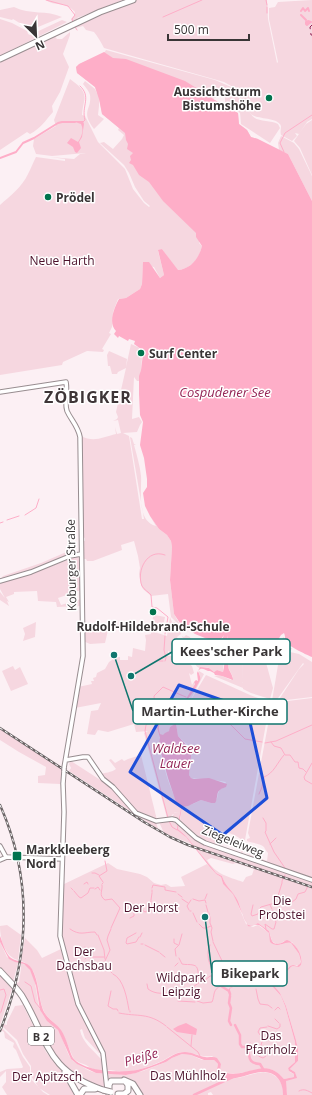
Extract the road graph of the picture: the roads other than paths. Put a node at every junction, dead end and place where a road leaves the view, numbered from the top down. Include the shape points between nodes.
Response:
1 (127, 0) edge
2 (133, 0) edge
3 (79, 21) junction
4 (0, 58) edge
5 (0, 392) edge
6 (81, 554) junction
7 (0, 581) edge
8 (66, 760) junction
9 (0, 846) edge
10 (4, 857) edge
11 (62, 859) junction
12 (312, 880) edge
13 (0, 970) edge
14 (0, 974) edge
15 (65, 1072) junction
16 (107, 1080) junction
17 (95, 1089) junction
18 (110, 1093) edge
19 (79, 1095) edge
20 (140, 1095) edge

1 - 3 highway
2 - 3 highway
3 - 4 highway
5 - 6 main road, Koburger Straße via 66,382 66,409 80,435
6 - 7 main road
6 - 8 main road, Koburger Straße via 83,656
8 - 11 main road, Koburger Straße via 63,782
8 - 12 main road, Ziegeleiweg via 86,757 89,759 102,779 135,812 143,816 156,821 179,821 193,836 205,843
9 - 10 main road
10 - 11 main road
11 - 16 main road, Koburger Straße via 60,936 76,998 102,1051
13 - 18 highway, B 2 via 22,996 47,1048 58,1063 80,1080
14 - 15 highway, B 2 via 20,997 47,1052
15 - 17 highway, B 2
15 - 19 highway
16 - 18 highway
16 - 18 highway via 128,1083 128,1091 124,1094
16 - 20 highway via 129,1081
17 - 18 highway, B 2
17 - 19 highway via 84,1089

